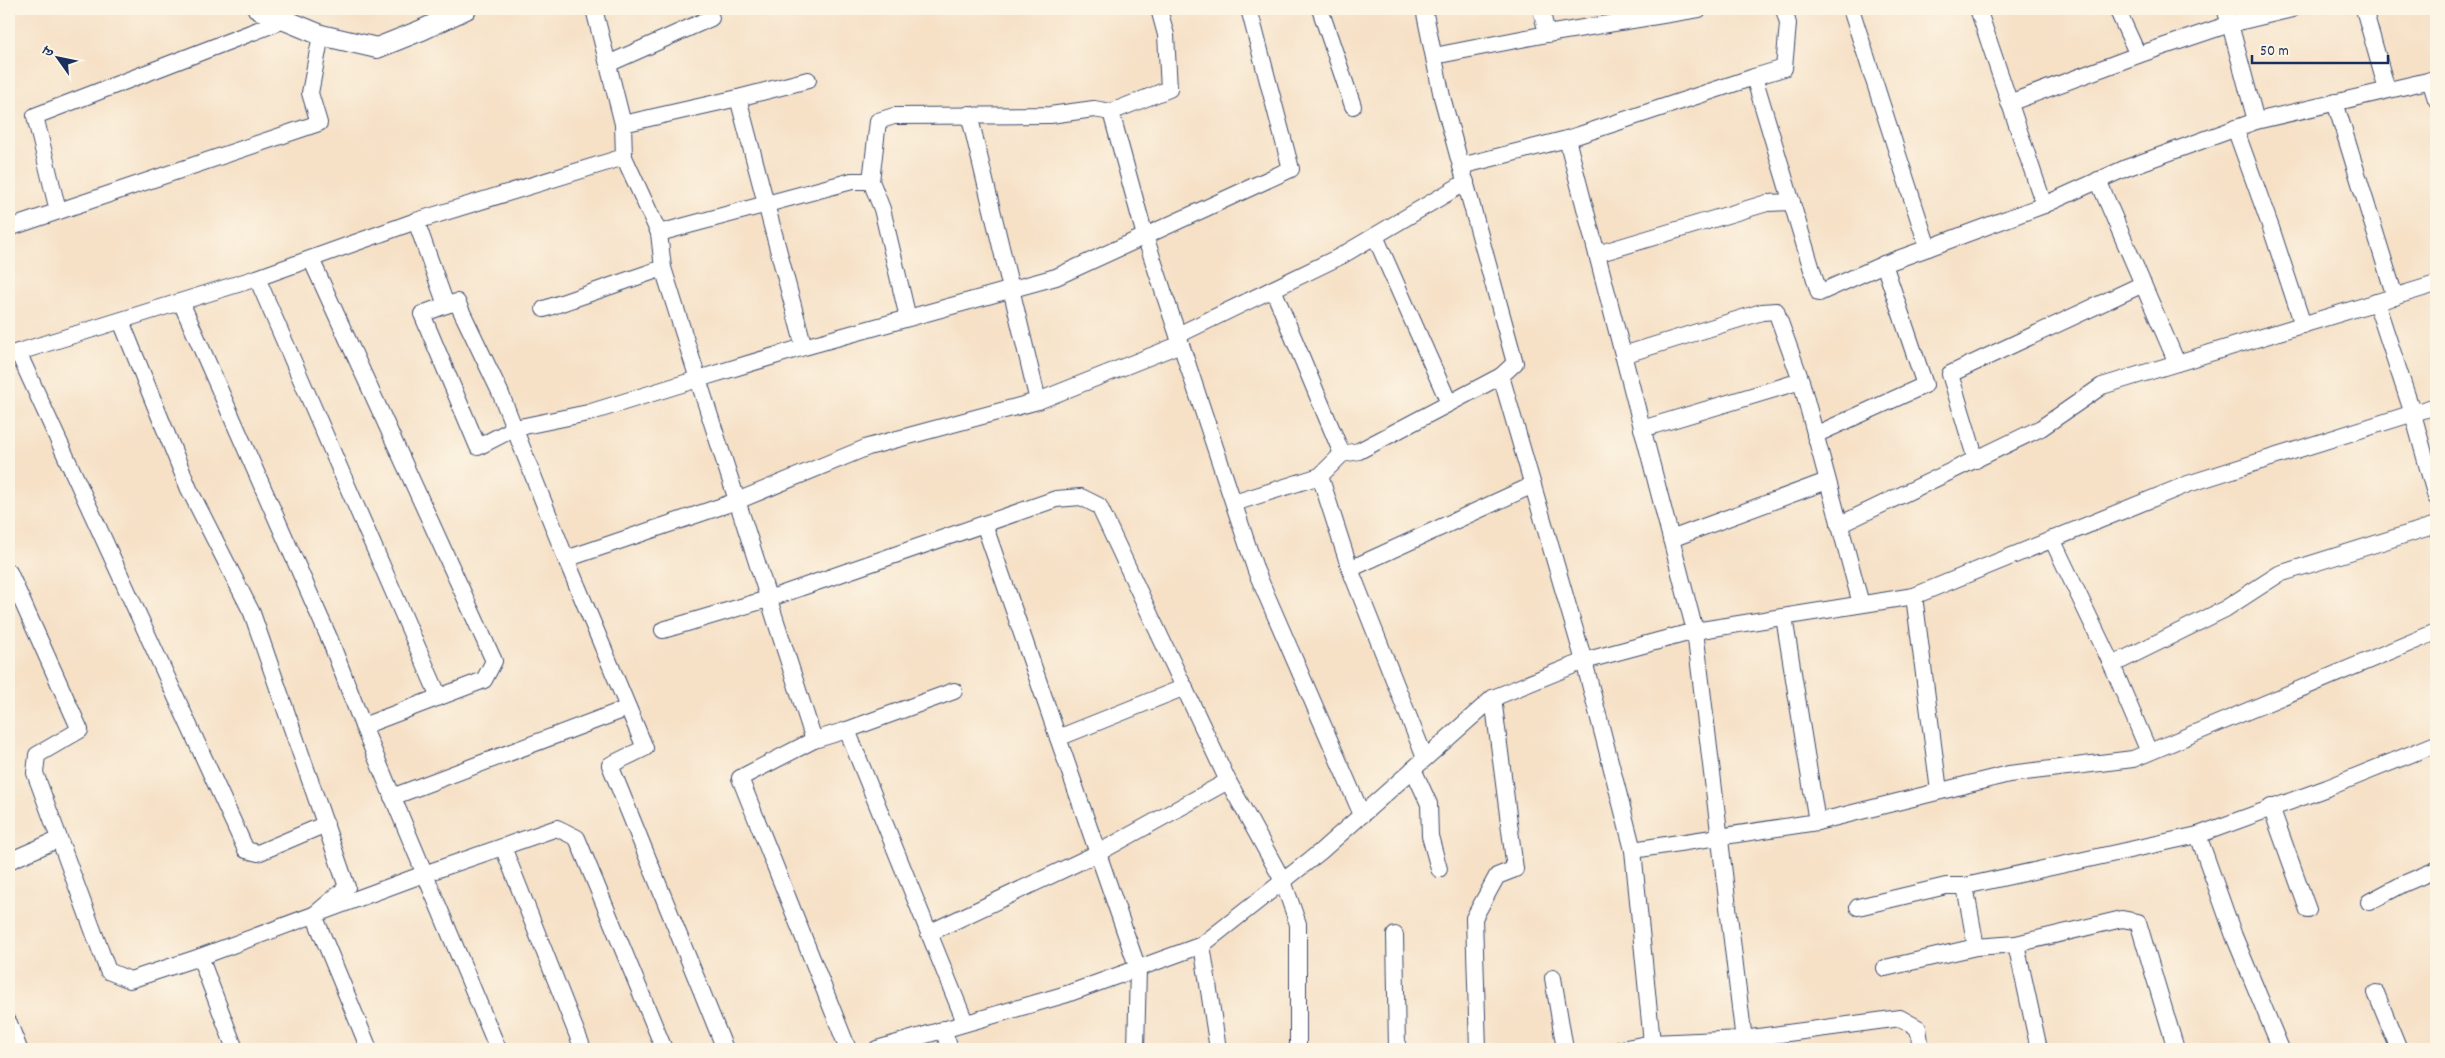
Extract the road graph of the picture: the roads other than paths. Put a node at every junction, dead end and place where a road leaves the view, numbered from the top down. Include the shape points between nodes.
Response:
1 (258, 9) edge
2 (466, 9) edge
3 (594, 9) edge
4 (1159, 9) edge
5 (1249, 9) edge
6 (1320, 9) edge
7 (1424, 9) edge
8 (1542, 9) edge
9 (1698, 9) edge
10 (1784, 9) edge
11 (1851, 9) edge
12 (1978, 9) edge
13 (2117, 9) edge
14 (2292, 9) edge
15 (2364, 9) edge
16 (2228, 16) edge
17 (290, 17) edge
18 (712, 18) dead end
19 (1547, 34) junction
20 (321, 35) junction
21 (2138, 55) junction
22 (1434, 56) junction
23 (608, 64) junction
24 (1754, 77) junction
25 (808, 80) dead end
26 (2433, 80) edge
27 (2387, 90) junction
28 (738, 98) junction
29 (2436, 99) edge
30 (2335, 102) junction
31 (2009, 103) junction
32 (1353, 106) dead end
33 (1110, 112) junction
34 (969, 114) junction
35 (2256, 121) junction
36 (624, 124) junction
37 (2235, 128) junction
38 (1567, 139) junction
39 (624, 157) junction
40 (1461, 166) junction
41 (2098, 180) junction
42 (871, 181) junction
43 (1466, 182) junction
44 (1792, 202) junction
45 (766, 203) junction
46 (2044, 205) junction
47 (58, 210) junction
48 (416, 221) junction
49 (9, 228) edge
50 (659, 233) junction
51 (1145, 236) junction
52 (1375, 236) junction
53 (1928, 248) junction
54 (1597, 254) junction
55 (311, 259) junction
56 (1884, 264) junction
57 (663, 268) junction
58 (257, 278) junction
59 (2143, 284) junction
60 (2436, 284) edge
61 (1011, 289) junction
62 (1273, 289) junction
63 (2395, 296) junction
64 (180, 302) junction
65 (2376, 302) junction
66 (446, 306) junction
67 (544, 309) dead end
68 (908, 318) junction
69 (121, 321) junction
70 (2303, 325) junction
71 (1180, 339) junction
72 (804, 347) junction
73 (14, 353) edge
74 (1623, 355) junction
75 (2177, 363) junction
76 (1950, 374) junction
77 (1501, 376) junction
78 (698, 379) junction
79 (1801, 381) junction
80 (1925, 385) junction
81 (1038, 401) junction
82 (1449, 403) junction
83 (2436, 406) edge
84 (2413, 414) junction
85 (515, 428) junction
86 (1642, 429) junction
87 (1815, 435) junction
88 (1342, 454) junction
89 (1976, 460) junction
90 (1320, 476) junction
91 (1827, 481) junction
92 (1533, 485) junction
93 (2436, 497) edge
94 (737, 501) junction
95 (1234, 503) junction
96 (984, 524) junction
97 (2436, 524) edge
98 (1839, 525) junction
99 (1671, 539) junction
100 (2052, 539) junction
101 (566, 559) junction
102 (1350, 569) junction
103 (10, 579) edge
104 (1914, 596) junction
105 (768, 598) junction
106 (1861, 604) junction
107 (1784, 618) junction
108 (663, 630) dead end
109 (1695, 631) junction
110 (2436, 632) edge
111 (1584, 661) junction
112 (2112, 666) junction
113 (1185, 687) junction
114 (954, 691) dead end
115 (439, 697) junction
116 (1493, 698) junction
117 (628, 708) junction
118 (363, 726) junction
119 (847, 730) junction
120 (1058, 738) junction
121 (814, 740) junction
122 (2436, 744) edge
123 (2149, 752) junction
124 (1425, 758) junction
125 (1413, 769) junction
126 (1228, 781) junction
127 (1939, 791) junction
128 (392, 797) junction
129 (2271, 807) junction
130 (1362, 815) junction
131 (1817, 822) junction
132 (326, 824) junction
133 (2198, 834) junction
134 (1719, 837) junction
135 (60, 839) junction
136 (503, 847) junction
137 (1633, 850) junction
138 (1098, 852) junction
139 (9, 861) edge
140 (1438, 869) dead end
141 (2436, 870) edge
142 (424, 874) junction
143 (1283, 881) junction
144 (1965, 886) junction
145 (2368, 902) dead end
146 (1858, 907) dead end
147 (2308, 910) dead end
148 (314, 916) junction
149 (929, 933) junction
150 (1395, 935) dead end
151 (2016, 944) junction
152 (1202, 945) junction
153 (1976, 947) junction
154 (200, 957) junction
155 (1885, 968) dead end
156 (1138, 969) junction
157 (1553, 978) dead end
158 (2376, 993) dead end
159 (965, 1022) junction
160 (9, 1023) edge
161 (943, 1029) junction
162 (1652, 1043) junction
163 (1744, 1044) edge
164 (19, 1049) edge
165 (235, 1049) edge
166 (369, 1049) edge
167 (498, 1049) edge
168 (583, 1049) edge
169 (664, 1049) edge
170 (725, 1049) edge
171 (848, 1049) edge
172 (877, 1049) edge
173 (950, 1049) edge
174 (1136, 1049) edge
175 (1218, 1049) edge
176 (1298, 1049) edge
177 (1397, 1049) edge
178 (1478, 1049) edge
179 (1565, 1049) edge
180 (1621, 1049) edge
181 (1921, 1049) edge
182 (2039, 1049) edge
183 (2176, 1049) edge
184 (2281, 1049) edge
185 (2399, 1049) edge

1 - 17 street
2 - 20 street via 377,48
3 - 23 street
4 - 33 street via 1166,35 1169,89
5 - 51 street via 1292,169
6 - 32 street
7 - 22 street
8 - 19 street
9 - 19 street
10 - 24 street via 1788,24 1784,68
11 - 53 street
12 - 31 street
13 - 21 street
14 - 16 street
15 - 27 street
16 - 21 street
16 - 35 street
17 - 20 street
17 - 47 street via 35,116
18 - 23 street
19 - 22 street
20 - 47 street via 310,93 319,123
21 - 31 street
22 - 40 street
23 - 36 street
24 - 38 street
24 - 44 street
25 - 28 street
26 - 27 street
26 - 29 street
27 - 30 street
28 - 36 street
28 - 45 street
30 - 35 street
30 - 63 street
31 - 46 street
33 - 34 street via 1094,109 1050,115
33 - 51 street
34 - 42 street via 894,116 878,121
34 - 61 street
35 - 37 street
36 - 39 street
37 - 41 street
37 - 70 street
38 - 40 street
38 - 54 street
39 - 48 street
39 - 50 street
40 - 43 street
41 - 46 street
41 - 59 street
42 - 45 street via 852,181
42 - 68 street via 882,209
43 - 52 street
43 - 77 street via 1515,363
44 - 54 street via 1767,203
44 - 56 street via 1820,293
45 - 50 street
45 - 72 street
46 - 53 street
47 - 49 street
48 - 55 street
48 - 66 street
50 - 57 street
51 - 61 street via 1056,277
51 - 71 street
52 - 62 street
52 - 82 street
53 - 56 street
54 - 74 street
55 - 58 street
55 - 115 street via 494,661 484,680
56 - 80 street
57 - 67 street
57 - 78 street
58 - 64 street
58 - 115 street
59 - 75 street
59 - 76 street
60 - 63 street
61 - 68 street
61 - 81 street
62 - 71 street
62 - 88 street
63 - 65 street
64 - 69 street
64 - 118 street via 330,640
65 - 70 street
65 - 84 street
66 - 85 street via 457,302
66 - 85 street via 422,314 478,447
68 - 72 street
69 - 73 street
69 - 132 street via 189,489 252,613
70 - 75 street
71 - 81 street
71 - 95 street
72 - 78 street
73 - 132 street via 246,850 258,853
74 - 79 street via 1762,312 1776,311
74 - 86 street
75 - 89 street via 2102,386 2042,428
76 - 80 street
76 - 89 street
77 - 82 street
77 - 92 street
78 - 85 street via 588,413
78 - 94 street
79 - 86 street
79 - 87 street
80 - 87 street
81 - 94 street via 868,447
82 - 88 street via 1359,451
83 - 84 street
84 - 93 street
84 - 100 street via 2188,484
85 - 101 street
86 - 99 street
87 - 91 street
88 - 90 street
89 - 98 street
90 - 95 street
90 - 102 street
91 - 98 street
91 - 99 street
92 - 102 street
92 - 111 street
94 - 101 street
94 - 105 street
95 - 130 street via 1256,571
96 - 105 street
96 - 113 street via 1056,499 1081,497 1099,506
96 - 120 street
97 - 112 street via 2279,574 2225,608
98 - 106 street
99 - 109 street
100 - 104 street
100 - 112 street
101 - 117 street
102 - 124 street
103 - 135 street via 80,730 37,755 35,773
104 - 106 street
104 - 127 street
105 - 108 street
105 - 121 street
106 - 107 street
107 - 109 street
107 - 131 street
109 - 111 street
109 - 134 street
110 - 123 street
111 - 116 street
111 - 137 street
112 - 123 street
113 - 120 street
113 - 126 street
114 - 119 street
115 - 118 street
116 - 124 street
116 - 178 street via 1515,869 1497,876 1474,918
117 - 128 street
117 - 170 street via 645,748 610,765
118 - 128 street
119 - 121 street
119 - 149 street
120 - 138 street
121 - 171 street via 740,778
122 - 129 street
123 - 127 street via 2133,759 2008,774
124 - 125 street
125 - 130 street
125 - 140 street via 1429,804 1430,836
126 - 138 street
126 - 143 street
127 - 131 street
128 - 142 street
129 - 133 street
129 - 147 street
130 - 143 street
131 - 134 street
132 - 148 street via 347,887
133 - 144 street
133 - 184 street via 2234,936
134 - 137 street
134 - 163 street
135 - 139 street
135 - 154 street via 108,971 130,980
136 - 142 street
136 - 168 street
136 - 169 street via 557,828 577,838
137 - 162 street
138 - 149 street
138 - 156 street
141 - 145 street
142 - 148 street
142 - 167 street
143 - 152 street
143 - 176 street via 1298,924
144 - 146 street via 1946,886
144 - 153 street
148 - 154 street
148 - 166 street
149 - 159 street
150 - 177 street
151 - 153 street
151 - 182 street
151 - 183 street via 2122,919 2138,922
152 - 156 street
152 - 175 street
153 - 155 street
154 - 165 street
156 - 159 street via 1067,994
156 - 174 street
157 - 179 street
158 - 185 street
159 - 161 street
160 - 164 street
161 - 172 street
161 - 173 street
162 - 163 street
162 - 180 street
163 - 181 street via 1900,1018 1918,1028

